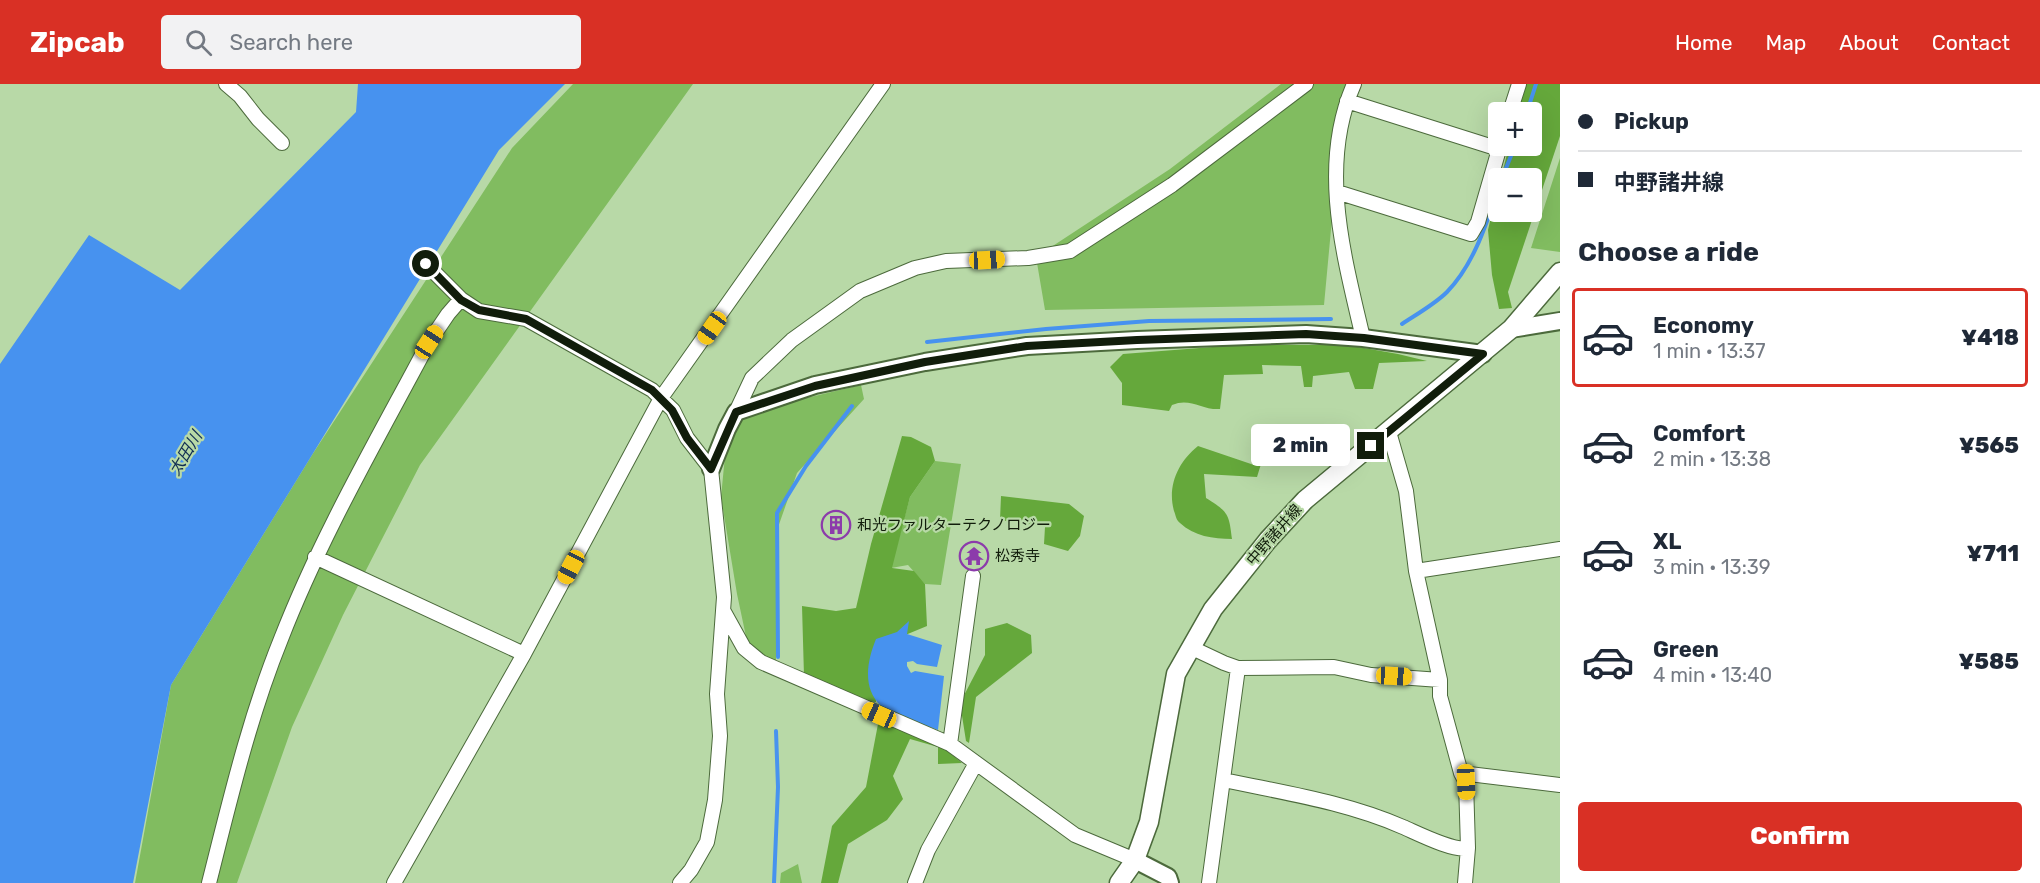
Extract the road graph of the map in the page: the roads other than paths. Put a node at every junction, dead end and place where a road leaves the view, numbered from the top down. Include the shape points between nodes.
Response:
1 (226, 84) edge
2 (883, 84) edge
3 (1306, 84) edge
4 (1354, 84) edge
5 (1519, 84) edge
6 (1347, 101) junction
7 (1513, 102) edge
8 (282, 143) dead end
9 (1488, 143) edge
10 (1497, 156) edge
11 (1337, 192) junction
12 (426, 264) dead end
13 (1560, 272) edge
14 (461, 300) junction
15 (1560, 321) edge
16 (1511, 329) junction
17 (1364, 338) junction
18 (1483, 354) junction
19 (661, 398) junction
20 (736, 412) junction
21 (1389, 432) junction
22 (711, 469) junction
23 (1560, 549) edge
24 (315, 557) junction
25 (1416, 571) junction
26 (973, 576) dead end
27 (724, 612) junction
28 (1190, 647) junction
29 (524, 654) junction
30 (1238, 668) junction
31 (1440, 680) junction
32 (950, 744) junction
33 (976, 763) junction
34 (1461, 773) junction
35 (1224, 780) junction
36 (1560, 785) edge
37 (1468, 848) junction
38 (1135, 861) junction
39 (1174, 881) edge
40 (209, 883) edge
41 (394, 883) edge
42 (680, 883) edge
43 (915, 883) edge
44 (1119, 883) edge
45 (1209, 883) edge
46 (1465, 883) edge

1 - 8 street
2 - 19 street
3 - 20 street via 1172,185 1070,251 1028,258 946,261 915,267 860,291 792,340 752,378
4 - 6 street
5 - 7 street
6 - 9 street
6 - 11 street via 1337,156
10 - 11 street via 1471,234
11 - 17 street via 1341,242
12 - 14 street
13 - 16 main road, 中野諸井線
14 - 19 street via 479,310 526,319
14 - 24 street via 429,342
15 - 16 street
16 - 18 main road, 中野諸井線
17 - 18 street
17 - 20 street via 1306,334 1027,346 925,362 815,386
18 - 21 main road, 中野諸井線
19 - 22 street
19 - 29 street
20 - 22 street
21 - 25 street via 1406,491
21 - 28 main road, 中野諸井線 via 1305,500 1213,609
22 - 27 street
23 - 25 street
24 - 29 street
24 - 40 street via 251,721
25 - 31 street
26 - 32 street
27 - 32 street via 744,648 761,662
27 - 42 street via 717,694 720,736 715,800 706,842
28 - 30 street
28 - 38 main road, 中野諸井線 via 1176,674 1149,822
29 - 41 street
30 - 31 street via 1334,667 1371,675
30 - 35 street
31 - 34 street via 1440,696
32 - 33 street
33 - 38 street via 1075,835
33 - 43 street via 928,850
34 - 36 street
34 - 37 street via 1466,782
35 - 37 street via 1365,812 1434,840
35 - 45 street
37 - 46 street
38 - 39 street
38 - 44 main road, 中野諸井線

